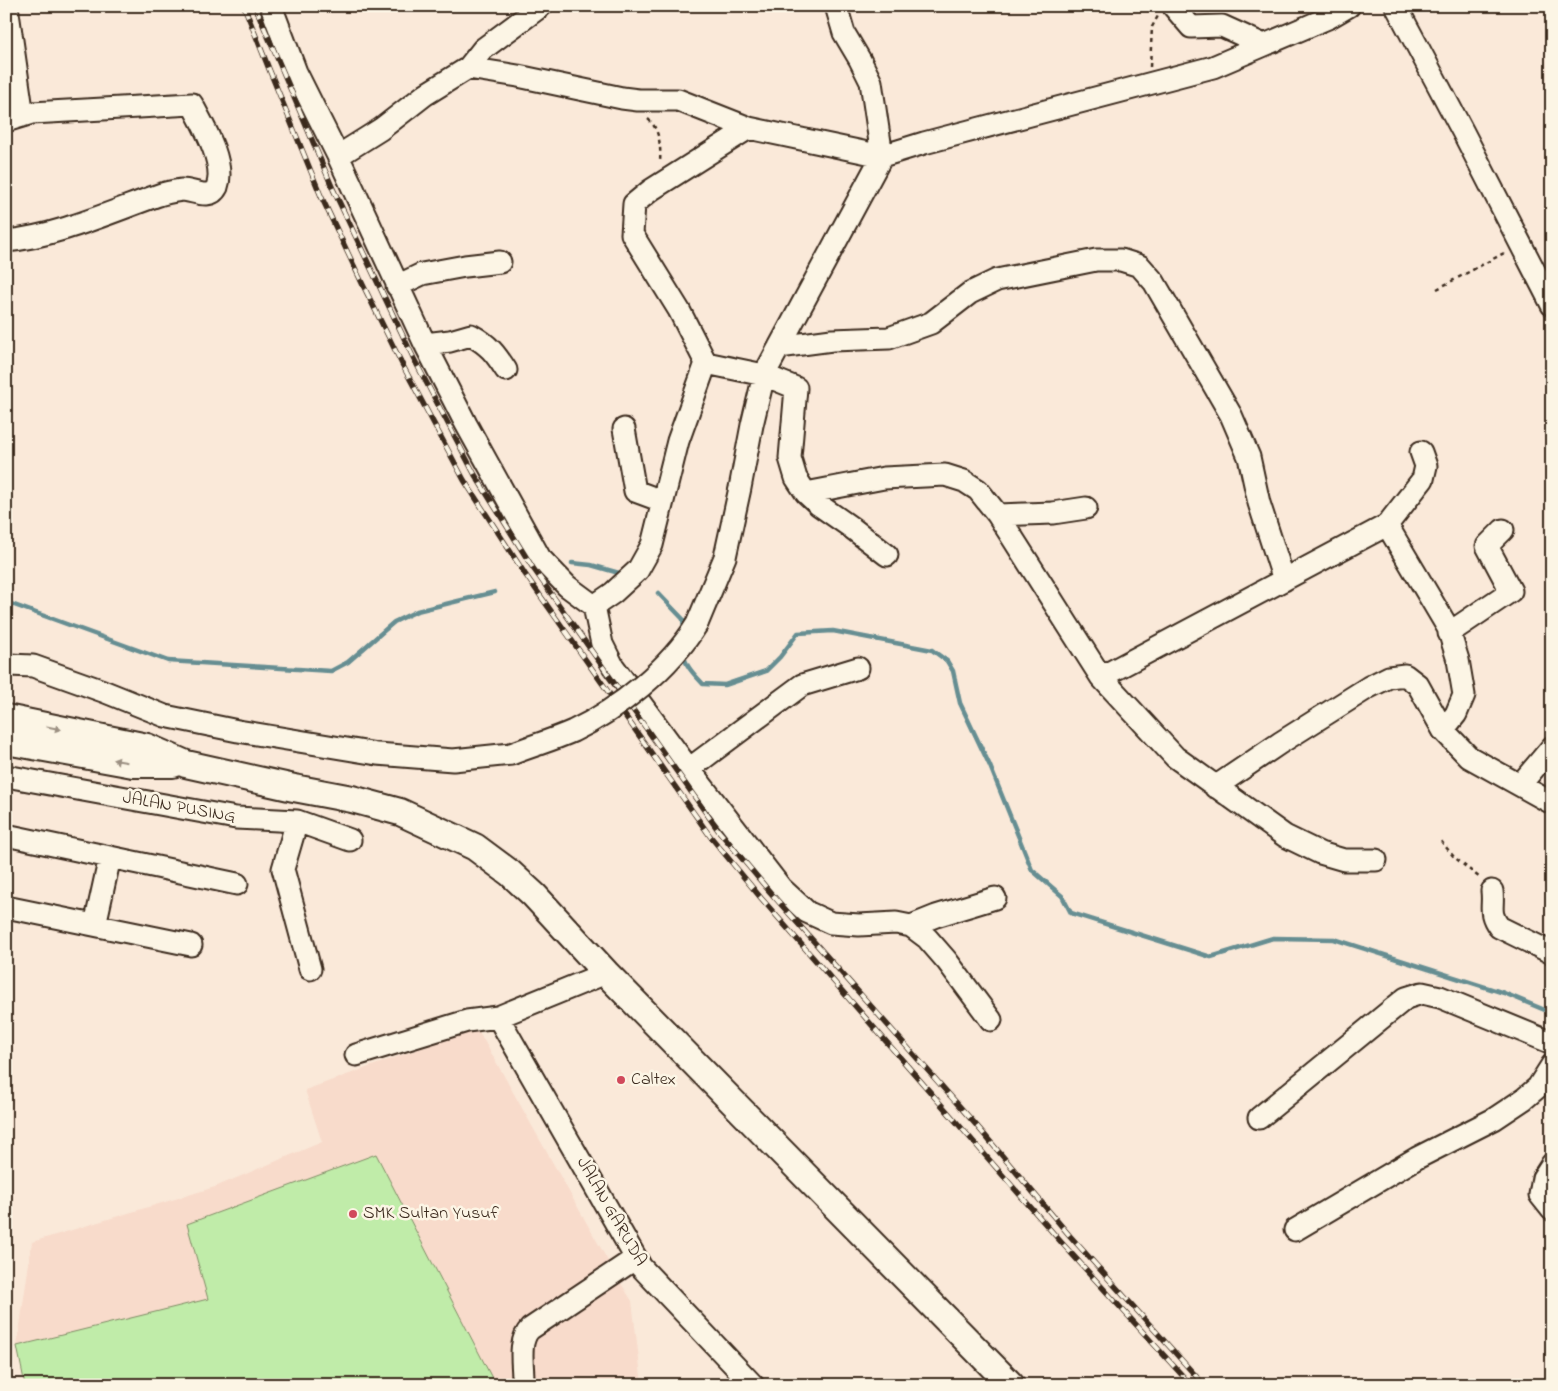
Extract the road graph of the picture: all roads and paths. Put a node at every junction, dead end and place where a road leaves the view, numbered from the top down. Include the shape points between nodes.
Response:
1 (7, 6) edge
2 (270, 6) edge
3 (541, 6) edge
4 (836, 6) edge
5 (1349, 6) edge
6 (1396, 6) edge
7 (1166, 10) edge
8 (1264, 45) junction
9 (468, 68) junction
10 (1148, 84) junction
11 (622, 98) junction
12 (14, 118) edge
13 (748, 128) junction
14 (338, 156) junction
15 (882, 156) junction
16 (651, 190) junction
17 (6, 242) edge
18 (1521, 245) junction
19 (500, 262) dead end
20 (397, 286) junction
21 (1437, 289) dead end
22 (1552, 305) edge
23 (424, 344) junction
24 (779, 347) junction
25 (706, 363) junction
26 (506, 370) dead end
27 (764, 376) junction
28 (624, 429) dead end
29 (1422, 452) dead end
30 (806, 493) junction
31 (662, 501) junction
32 (1086, 508) dead end
33 (998, 515) junction
34 (1387, 525) junction
35 (1503, 530) dead end
36 (887, 555) dead end
37 (1284, 580) junction
38 (594, 606) junction
39 (1449, 633) junction
40 (6, 667) edge
41 (858, 668) dead end
42 (1101, 677) junction
43 (6, 718) edge
44 (1444, 730) junction
45 (6, 741) edge
46 (1552, 747) edge
47 (186, 764) junction
48 (689, 769) junction
49 (6, 776) edge
50 (1520, 785) junction
51 (1215, 787) junction
52 (1552, 803) edge
53 (297, 821) junction
54 (6, 835) edge
55 (350, 840) dead end
56 (1441, 841) dead end
57 (110, 857) junction
58 (1376, 860) dead end
59 (237, 884) dead end
60 (1492, 891) joint
61 (995, 898) dead end
62 (6, 907) edge
63 (95, 925) junction
64 (911, 926) junction
65 (191, 945) dead end
66 (1552, 953) edge
67 (310, 969) dead end
68 (606, 973) junction
69 (498, 1018) junction
70 (991, 1020) dead end
71 (1552, 1043) edge
72 (356, 1055) dead end
73 (1552, 1065) edge
74 (1259, 1118) dead end
75 (1552, 1164) edge
76 (1552, 1210) edge
77 (1295, 1230) dead end
78 (636, 1258) junction
79 (521, 1385) edge
80 (753, 1385) edge
81 (1011, 1385) edge

1 - 12 street
2 - 14 street via 296,72
3 - 9 street via 483,49
4 - 15 street via 844,33 871,82
5 - 8 street
6 - 18 street
7 - 8 street via 1191,27 1222,26
7 - 10 path via 1152,27
8 - 10 street via 1213,67
9 - 11 street
9 - 14 street via 426,94 381,130
10 - 15 street
11 - 13 street via 678,100
11 - 16 path via 651,121 658,136 661,150 659,169
12 - 17 street via 32,113 192,104 216,150 217,186 206,194 183,190 159,195 96,219
13 - 15 street
13 - 16 street
14 - 20 street
15 - 24 street
16 - 25 street via 634,204 632,234 679,310
18 - 21 path
18 - 22 street
19 - 20 street via 422,274
20 - 23 street
23 - 26 street via 471,335 485,342
23 - 38 street via 540,558 567,586
24 - 27 street
24 - 37 street via 832,340 889,338 931,323 970,292 1030,272 1096,260 1121,260 1140,266 1154,282 1231,415 1249,457 1259,503
25 - 27 street
25 - 31 street via 678,440
27 - 30 street via 796,388 790,458 796,478
27 - 40 street, bridge via 725,557 697,624 659,671 621,703 573,731 511,754 453,760 377,754 165,716 33,666
28 - 31 street via 635,491
29 - 34 street via 1426,466 1423,479
30 - 33 street via 884,478 944,475 964,481 978,490
30 - 36 street
31 - 38 street via 652,546 638,570
32 - 33 street
33 - 42 street
34 - 37 street
34 - 39 street
35 - 39 street via 1487,546 1511,591
37 - 42 street
38 - 48 street via 602,644 613,666
39 - 44 street via 1464,695
41 - 48 street via 802,685
42 - 51 street via 1175,757
43 -> 47 main road via 147,747
44 - 50 street via 1469,757
44 - 51 street via 1418,685 1405,675 1389,677
47 -> 45 main road via 133,764
46 - 50 street
47 - 68 main road via 400,812 475,847 534,895
48 - 64 street via 781,888 807,912 830,923
49 - 53 street, JALAN PUSING via 236,818
50 - 52 street
51 - 58 street via 1285,836 1320,853 1344,860
53 - 55 street, JALAN PUSING
53 - 67 street via 283,869
54 - 57 street
56 - 60 path
57 - 59 street
57 - 63 street
60 - 66 street via 1491,912 1499,927
61 - 64 street
62 - 63 street
63 - 65 street
64 - 70 street via 927,938
68 - 69 street
68 - 81 main road
69 - 72 street via 467,1021
69 - 78 street, JALAN GARUDA
71 - 74 street via 1440,997 1422,993 1406,998
73 - 77 street via 1538,1087 1494,1119 1417,1158
75 - 76 street via 1543,1178 1540,1195
78 - 79 street via 525,1334
78 - 80 street, JALAN GARUDA

